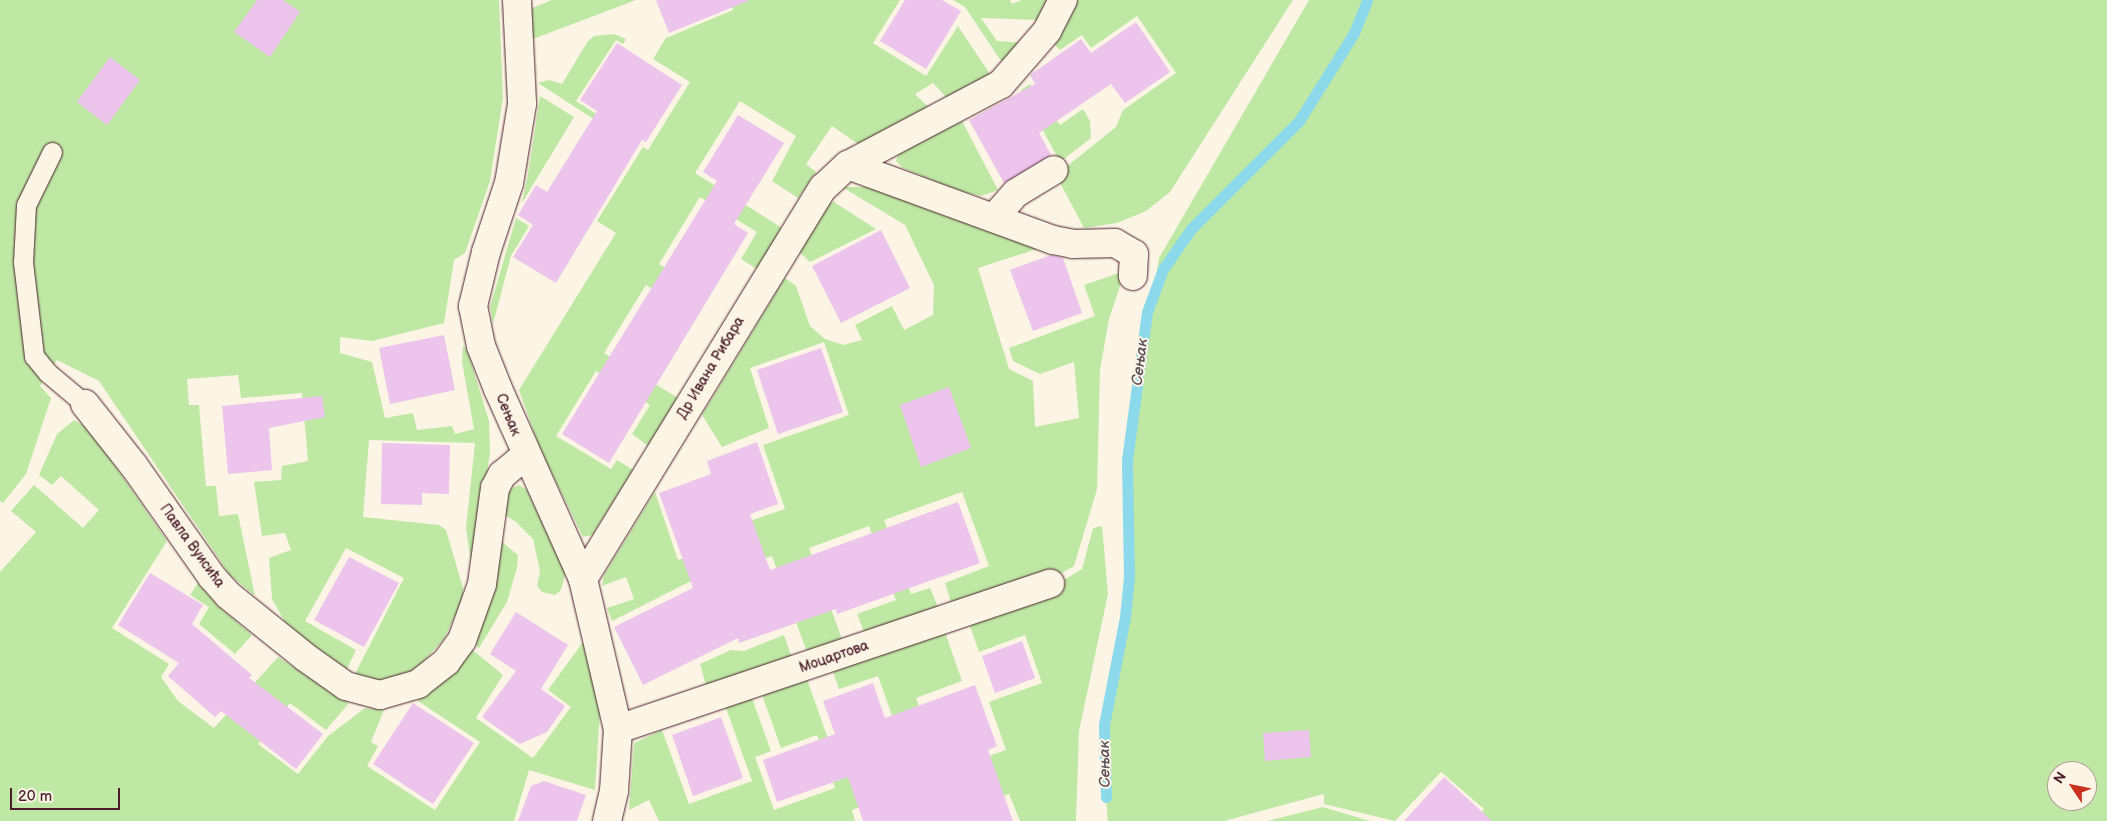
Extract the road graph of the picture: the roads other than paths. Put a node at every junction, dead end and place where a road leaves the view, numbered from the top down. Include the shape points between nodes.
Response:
1 (517, 0) edge
2 (1063, 0) edge
3 (52, 152) dead end
4 (848, 165) junction
5 (1054, 170) dead end
6 (994, 218) junction
7 (1133, 276) dead end
8 (85, 404) joint
9 (525, 456) junction
10 (583, 579) junction
11 (1050, 584) dead end
12 (618, 729) junction
13 (607, 821) edge

1 - 9 street, Сењак via 522,104 509,183 486,252 473,306 481,346
2 - 4 street, Др Ивана Рибара via 1046,31 1001,84
3 - 8 lane, Павла Вуисића via 26,205 23,262 34,356 48,373
4 - 6 street
4 - 10 street, Др Ивана Рибара via 813,201
5 - 6 street via 1016,193
6 - 7 street via 1053,240 1073,244 1115,243 1134,254
8 - 9 street, Павла Вуисића via 228,595 346,686 380,695 418,684 446,662 462,640 482,584 495,488 502,475
9 - 10 street, Сењак
10 - 12 street, Сењак
11 - 12 street, Моцартова
12 - 13 street, Сењак via 614,791

